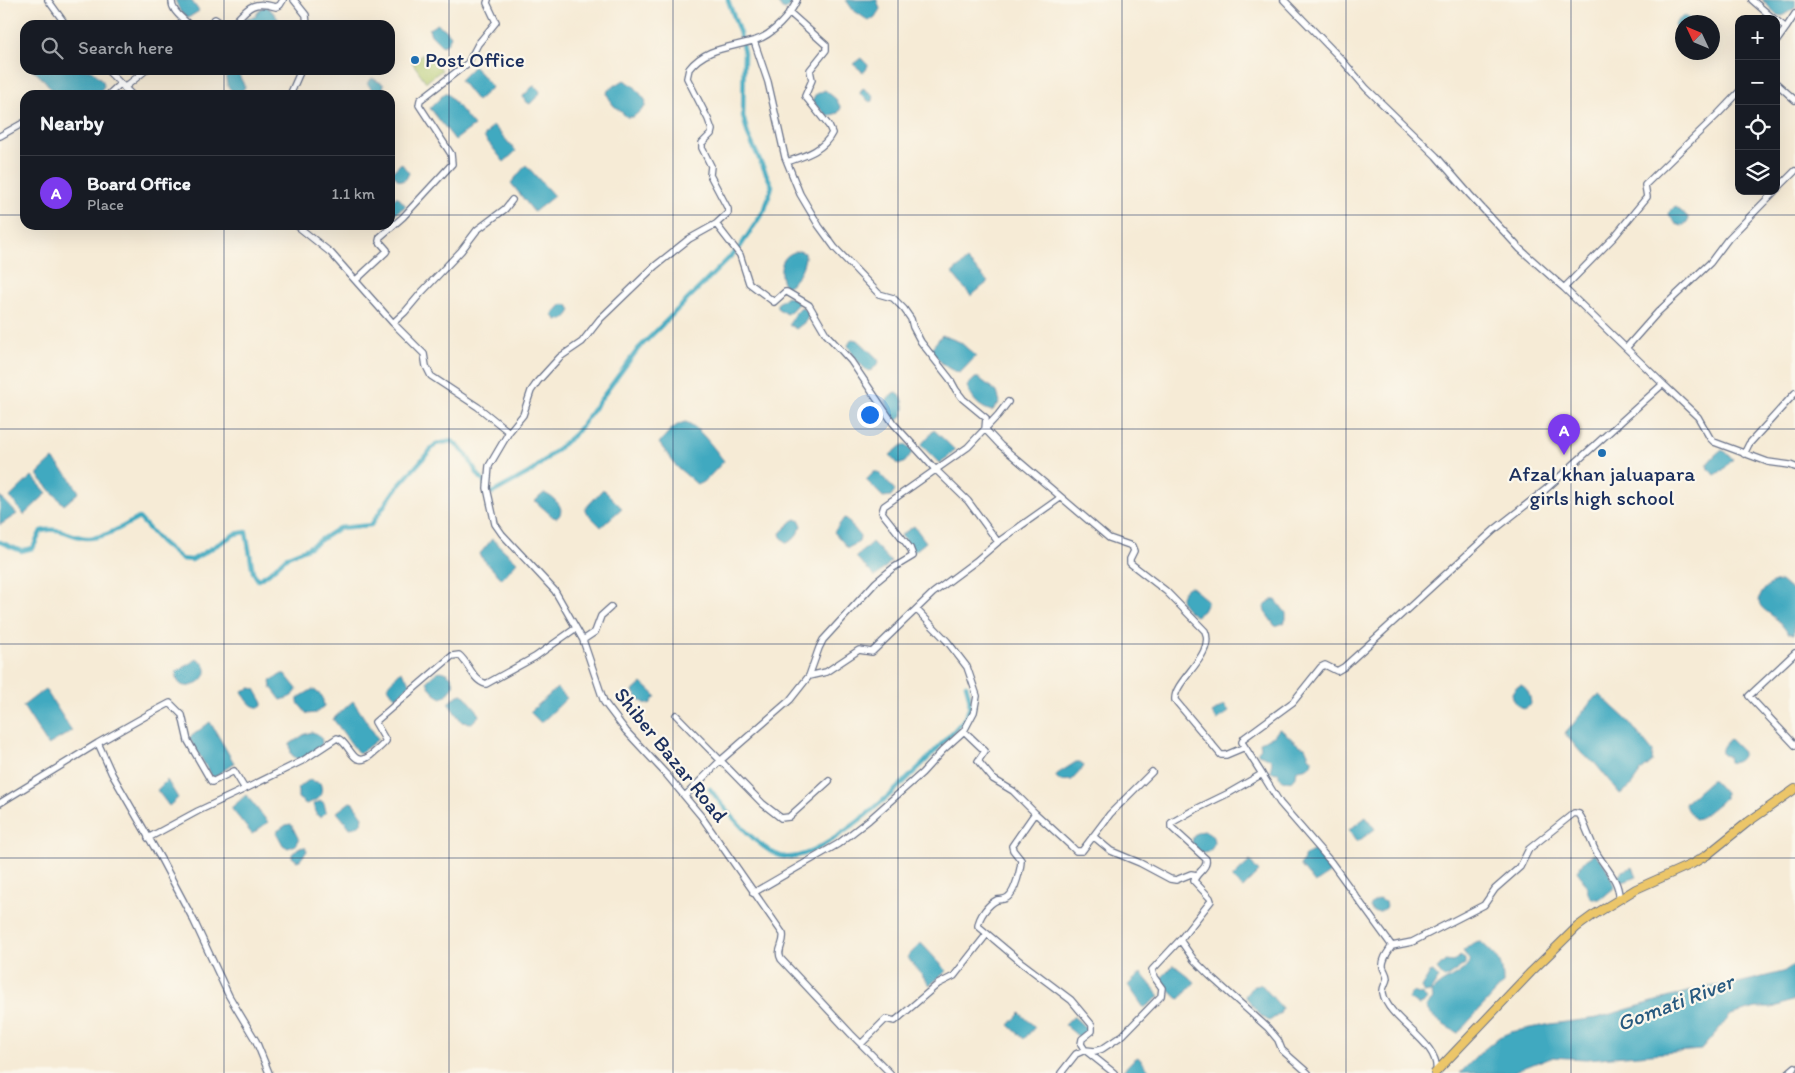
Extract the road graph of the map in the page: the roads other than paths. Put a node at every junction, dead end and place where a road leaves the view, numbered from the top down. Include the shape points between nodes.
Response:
1 (48, 0) edge
2 (172, 0) edge
3 (283, 0) edge
4 (294, 0) edge
5 (488, 0) edge
6 (797, 0) edge
7 (1284, 0) edge
8 (1752, 0) edge
9 (789, 12) junction
10 (1795, 14) edge
11 (1770, 15) edge
12 (62, 20) edge
13 (184, 20) edge
14 (237, 20) edge
15 (306, 20) edge
16 (1780, 23) edge
17 (1786, 28) junction
18 (1780, 36) edge
19 (754, 41) junction
20 (112, 75) edge
21 (138, 75) edge
22 (300, 75) edge
23 (122, 86) junction
24 (1780, 87) edge
25 (116, 90) edge
26 (126, 90) edge
27 (292, 90) edge
28 (1735, 96) edge
29 (1795, 100) edge
30 (20, 125) edge
31 (0, 136) edge
32 (787, 162) junction
33 (1795, 171) edge
34 (1780, 186) edge
35 (1771, 195) edge
36 (512, 200) dead end
37 (395, 224) edge
38 (716, 224) junction
39 (302, 230) edge
40 (388, 230) edge
41 (356, 280) junction
42 (1564, 288) junction
43 (393, 323) junction
44 (1627, 347) junction
45 (1663, 384) junction
46 (1795, 393) edge
47 (1008, 402) dead end
48 (985, 429) junction
49 (509, 432) junction
50 (1744, 454) junction
51 (1795, 467) edge
52 (936, 470) junction
53 (1060, 498) junction
54 (998, 542) junction
55 (611, 606) dead end
56 (917, 610) junction
57 (576, 628) junction
58 (583, 640) junction
59 (1795, 653) edge
60 (810, 676) junction
61 (676, 715) dead end
62 (964, 731) junction
63 (98, 743) junction
64 (1795, 745) edge
65 (1244, 747) junction
66 (720, 761) junction
67 (1152, 772) dead end
68 (1262, 774) junction
69 (829, 780) dead end
70 (245, 789) junction
71 (1795, 789) edge
72 (685, 796) junction
73 (0, 803) edge
74 (1035, 813) junction
75 (1093, 836) junction
76 (148, 838) junction
77 (1197, 875) junction
78 (753, 892) junction
79 (1619, 899) junction
80 (987, 934) junction
81 (1180, 940) junction
82 (1392, 946) junction
83 (861, 1044) junction
84 (1085, 1050) junction
85 (1795, 1067) edge
86 (1436, 1072) edge
87 (269, 1073) edge
88 (890, 1073) edge
89 (1061, 1073) edge
90 (1114, 1073) edge
91 (1308, 1073) edge
92 (1788, 1073) edge

1 - 12 street
2 - 13 street via 173,8
3 - 14 street via 276,7 265,2 255,4
4 - 15 street
5 - 37 street via 496,22 468,62 420,100 418,106 451,154 452,164
6 - 9 street
7 - 42 street via 1366,88 1436,156 1520,249
8 - 11 street
9 - 19 street via 776,28
9 - 32 street via 826,45 826,50 810,70 812,80 805,96 832,134 816,150
10 - 17 street
16 - 17 street
17 - 18 street
19 - 32 street via 768,82
19 - 38 street via 716,49 689,67 687,77 710,126 711,134 702,142 702,148 709,159 710,175 728,209 728,214
20 - 23 street
21 - 23 street
22 - 27 street
23 - 25 street
23 - 26 street
24 - 29 street
28 - 42 street via 1645,185 1647,197 1614,237
30 - 31 street
32 - 48 street via 800,194 836,248 879,294 893,298 904,309 921,342 956,390 986,418
33 - 34 street
35 - 44 street
36 - 43 street via 506,209 477,230
38 - 49 street, Shiber Bazar Road via 689,239 655,266 600,319 582,342 560,357 538,380 523,414
38 - 52 street via 740,255 748,281 761,293 774,302 787,292 810,305 826,334 851,361 893,423
39 - 41 street via 331,253
40 - 41 street via 379,241 386,252
41 - 43 street
42 - 44 street
43 - 49 street via 424,354 431,376
44 - 45 street
45 - 50 street via 1698,417 1714,442
45 - 65 street via 1545,490 1494,530 1344,667 1335,671 1326,665 1321,667 1293,702 1244,738
46 - 50 street via 1749,444
47 - 48 street
48 - 52 street via 968,447
48 - 53 street
49 - 57 street, Shiber Bazar Road via 489,466 486,480 493,520 555,591
50 - 51 street
52 - 54 street via 968,501
52 - 60 street via 886,503 882,509 913,556 885,574 823,640
53 - 54 street
53 - 65 street via 1109,538 1132,546 1134,551 1130,563 1166,591 1205,631 1207,642 1175,700 1221,755
54 - 56 street via 933,593
55 - 58 street via 601,616 596,632
56 - 60 street via 872,652 859,650 826,672
56 - 62 street via 967,667 977,696 974,712
57 - 58 street, Shiber Bazar Road
57 - 70 street via 535,657 486,684 479,681 464,659 459,655 452,656 376,722 386,741 365,759 356,757 337,738 302,761
58 - 72 street, Shiber Bazar Road via 604,702
59 - 64 street via 1749,696
60 - 66 street via 790,700
61 - 66 street
62 - 74 street via 986,751 978,761 993,779 1013,791
62 - 78 street via 922,773 838,844
63 - 70 street via 170,703 182,715 188,742 211,781 234,770
63 - 73 street
63 - 76 street
65 - 68 street
66 - 69 street via 763,804 785,819
66 - 72 street
67 - 75 street
68 - 77 street via 1171,823 1206,859
68 - 82 street via 1280,803 1331,862
70 - 76 street
71 - 79 main road via 1707,855
72 - 78 street, Shiber Bazar Road
74 - 75 street via 1076,851 1086,848
74 - 80 street via 1012,846 1021,860 1013,892 991,905 979,922 978,926
75 - 77 street via 1110,851 1170,879
76 - 87 street via 194,921 229,996 256,1041
77 - 81 street via 1194,878 1196,884 1211,900
78 - 83 street, Shiber Bazar Road via 783,934 779,952 781,960
79 - 82 street via 1619,889 1596,852 1581,816 1574,813 1529,849 1520,867 1495,889 1484,905 1412,942
79 - 86 main road via 1577,927
80 - 83 street via 954,976 938,984 895,1022 886,1019
80 - 84 street via 1071,1000 1092,1028 1081,1042
81 - 84 street via 1152,970 1162,988 1162,996 1111,1045 1095,1051
81 - 91 street via 1194,960 1268,1028 1282,1050
82 - 86 street via 1383,966 1387,978 1383,994 1389,1006 1436,1058
83 - 88 street, Shiber Bazar Road
84 - 89 street via 1076,1054
84 - 90 street
85 - 92 street

